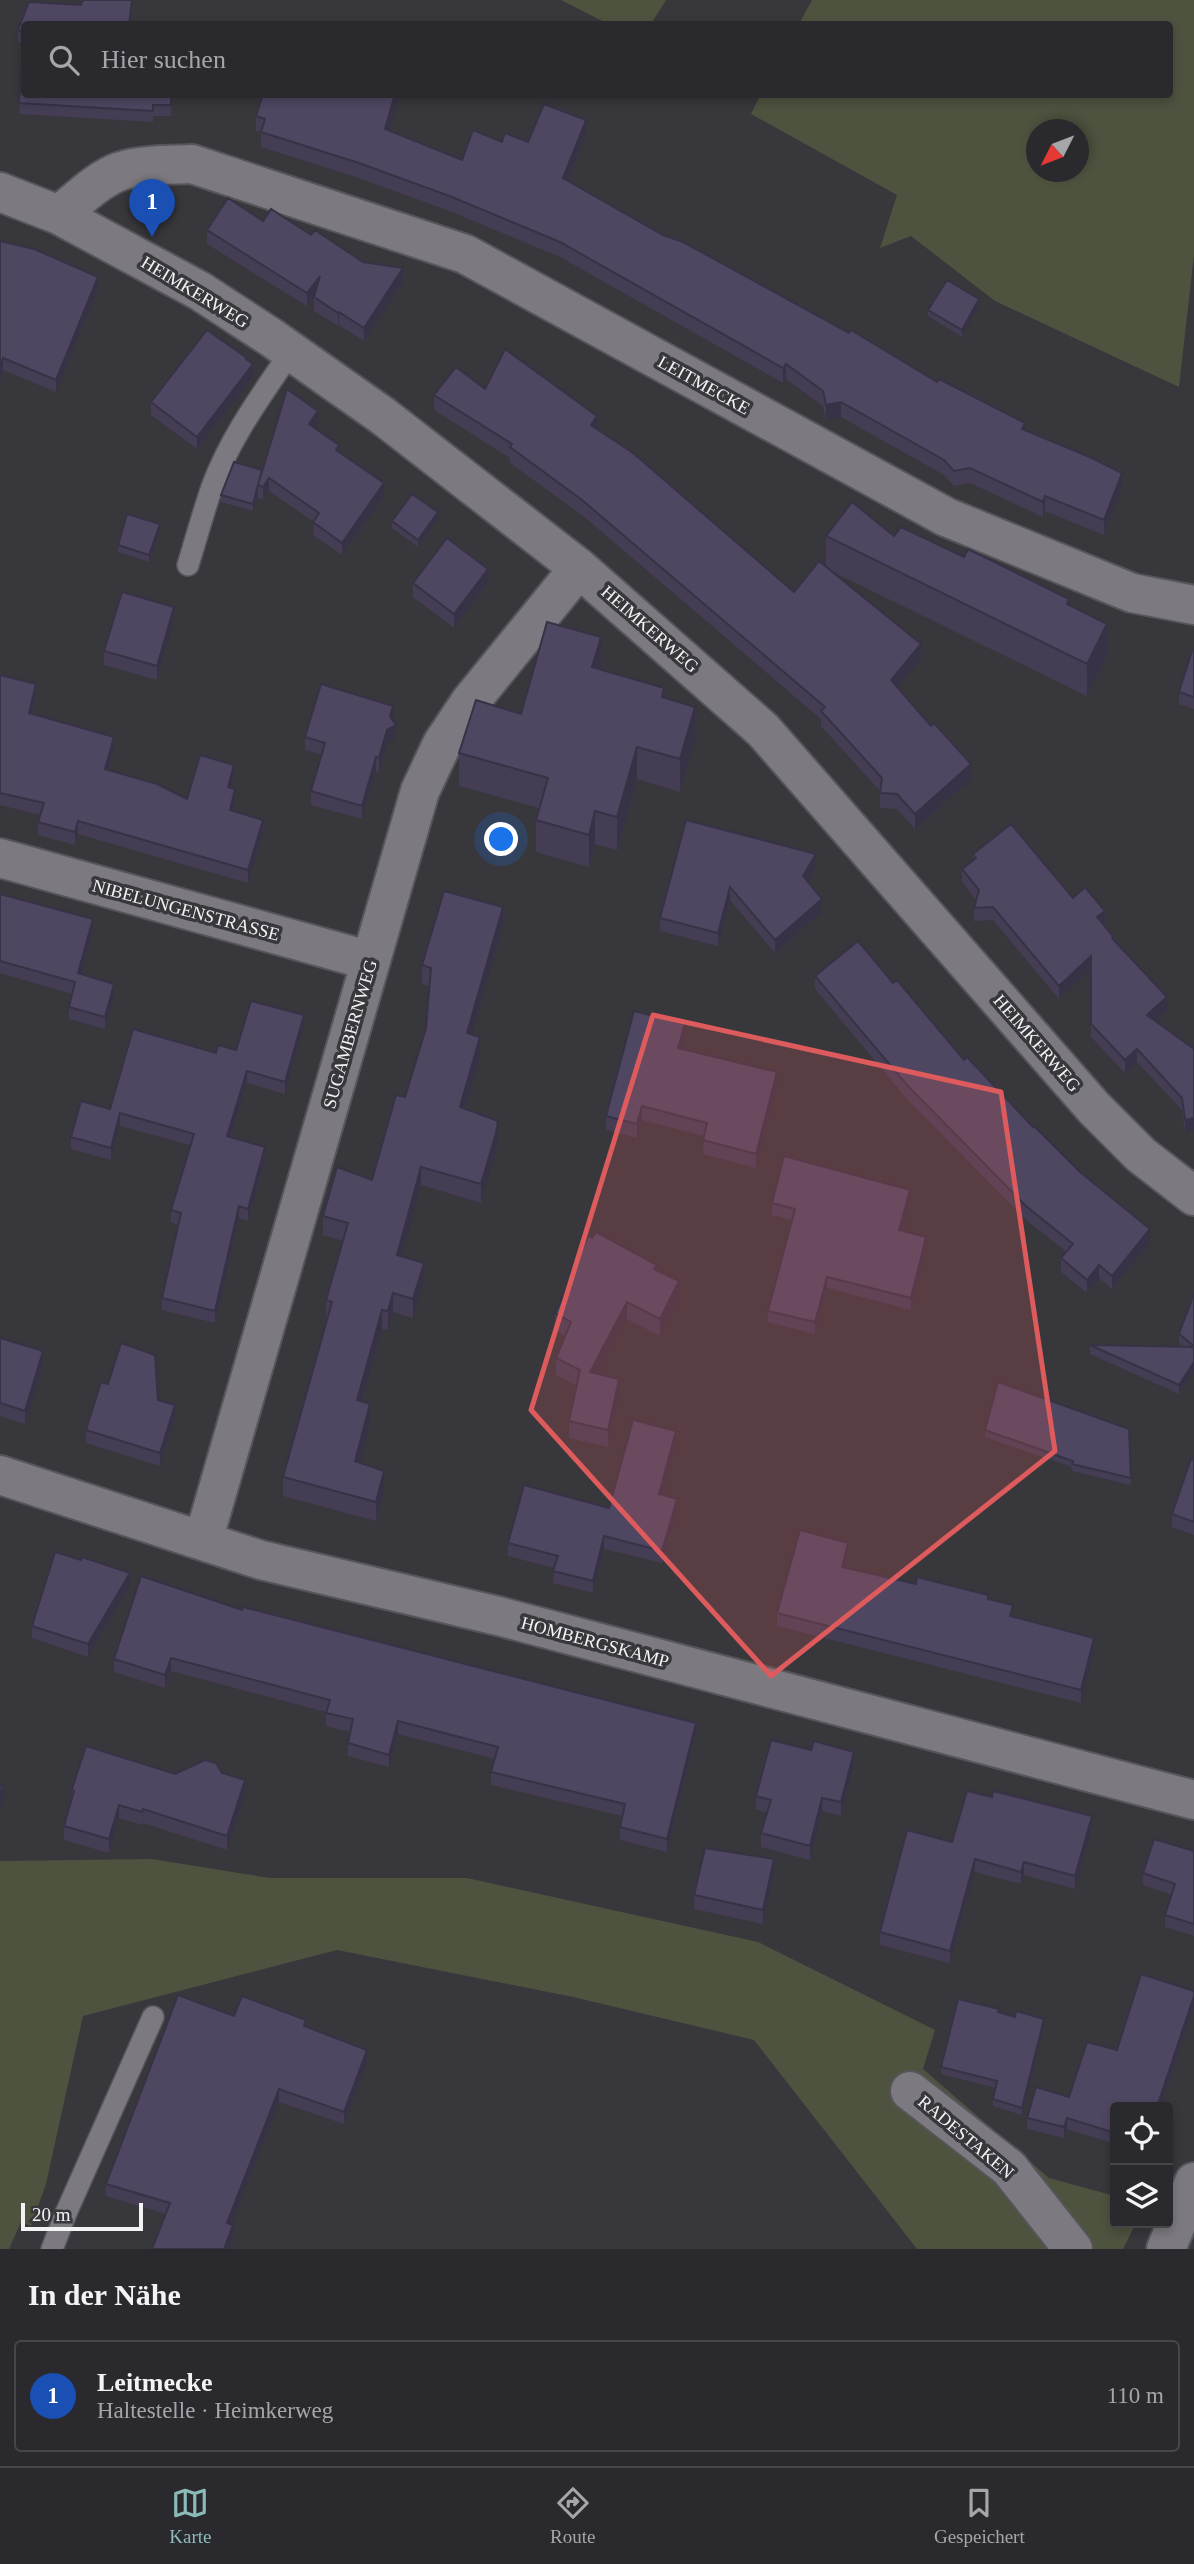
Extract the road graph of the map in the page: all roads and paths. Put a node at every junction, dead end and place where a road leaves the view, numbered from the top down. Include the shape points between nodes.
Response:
1 (0, 192) edge
2 (59, 215) junction
3 (290, 353) junction
4 (188, 565) dead end
5 (579, 568) junction
6 (1194, 605) edge
7 (0, 859) edge
8 (371, 961) junction
9 (1194, 1196) edge
10 (0, 1475) edge
11 (203, 1541) junction
12 (1194, 1800) edge
13 (153, 2017) dead end
14 (910, 2091) dead end
15 (1194, 2182) edge
16 (52, 2249) edge
17 (1073, 2249) edge
18 (1166, 2249) edge

1 - 2 street, HEIMKERWEG
2 - 3 street, HEIMKERWEG via 200,291
2 - 6 street, LEITMECKE via 120,172 192,164 465,254 946,517 1132,593
3 - 4 lane via 234,440 213,486
3 - 5 street, HEIMKERWEG via 383,416
5 - 8 street, SUGAMBERNWEG via 470,702 442,744 420,791
5 - 9 street, HEIMKERWEG via 764,730 1094,1108 1141,1155
7 - 8 street, NIBELUNGENSTRASSE
8 - 11 street, SUGAMBERNWEG
10 - 11 street, HOMBERGSKAMP
11 - 12 street, HOMBERGSKAMP via 261,1560 498,1616
13 - 16 lane
14 - 17 street, RADESTAKEN via 1009,2168
15 - 18 street

